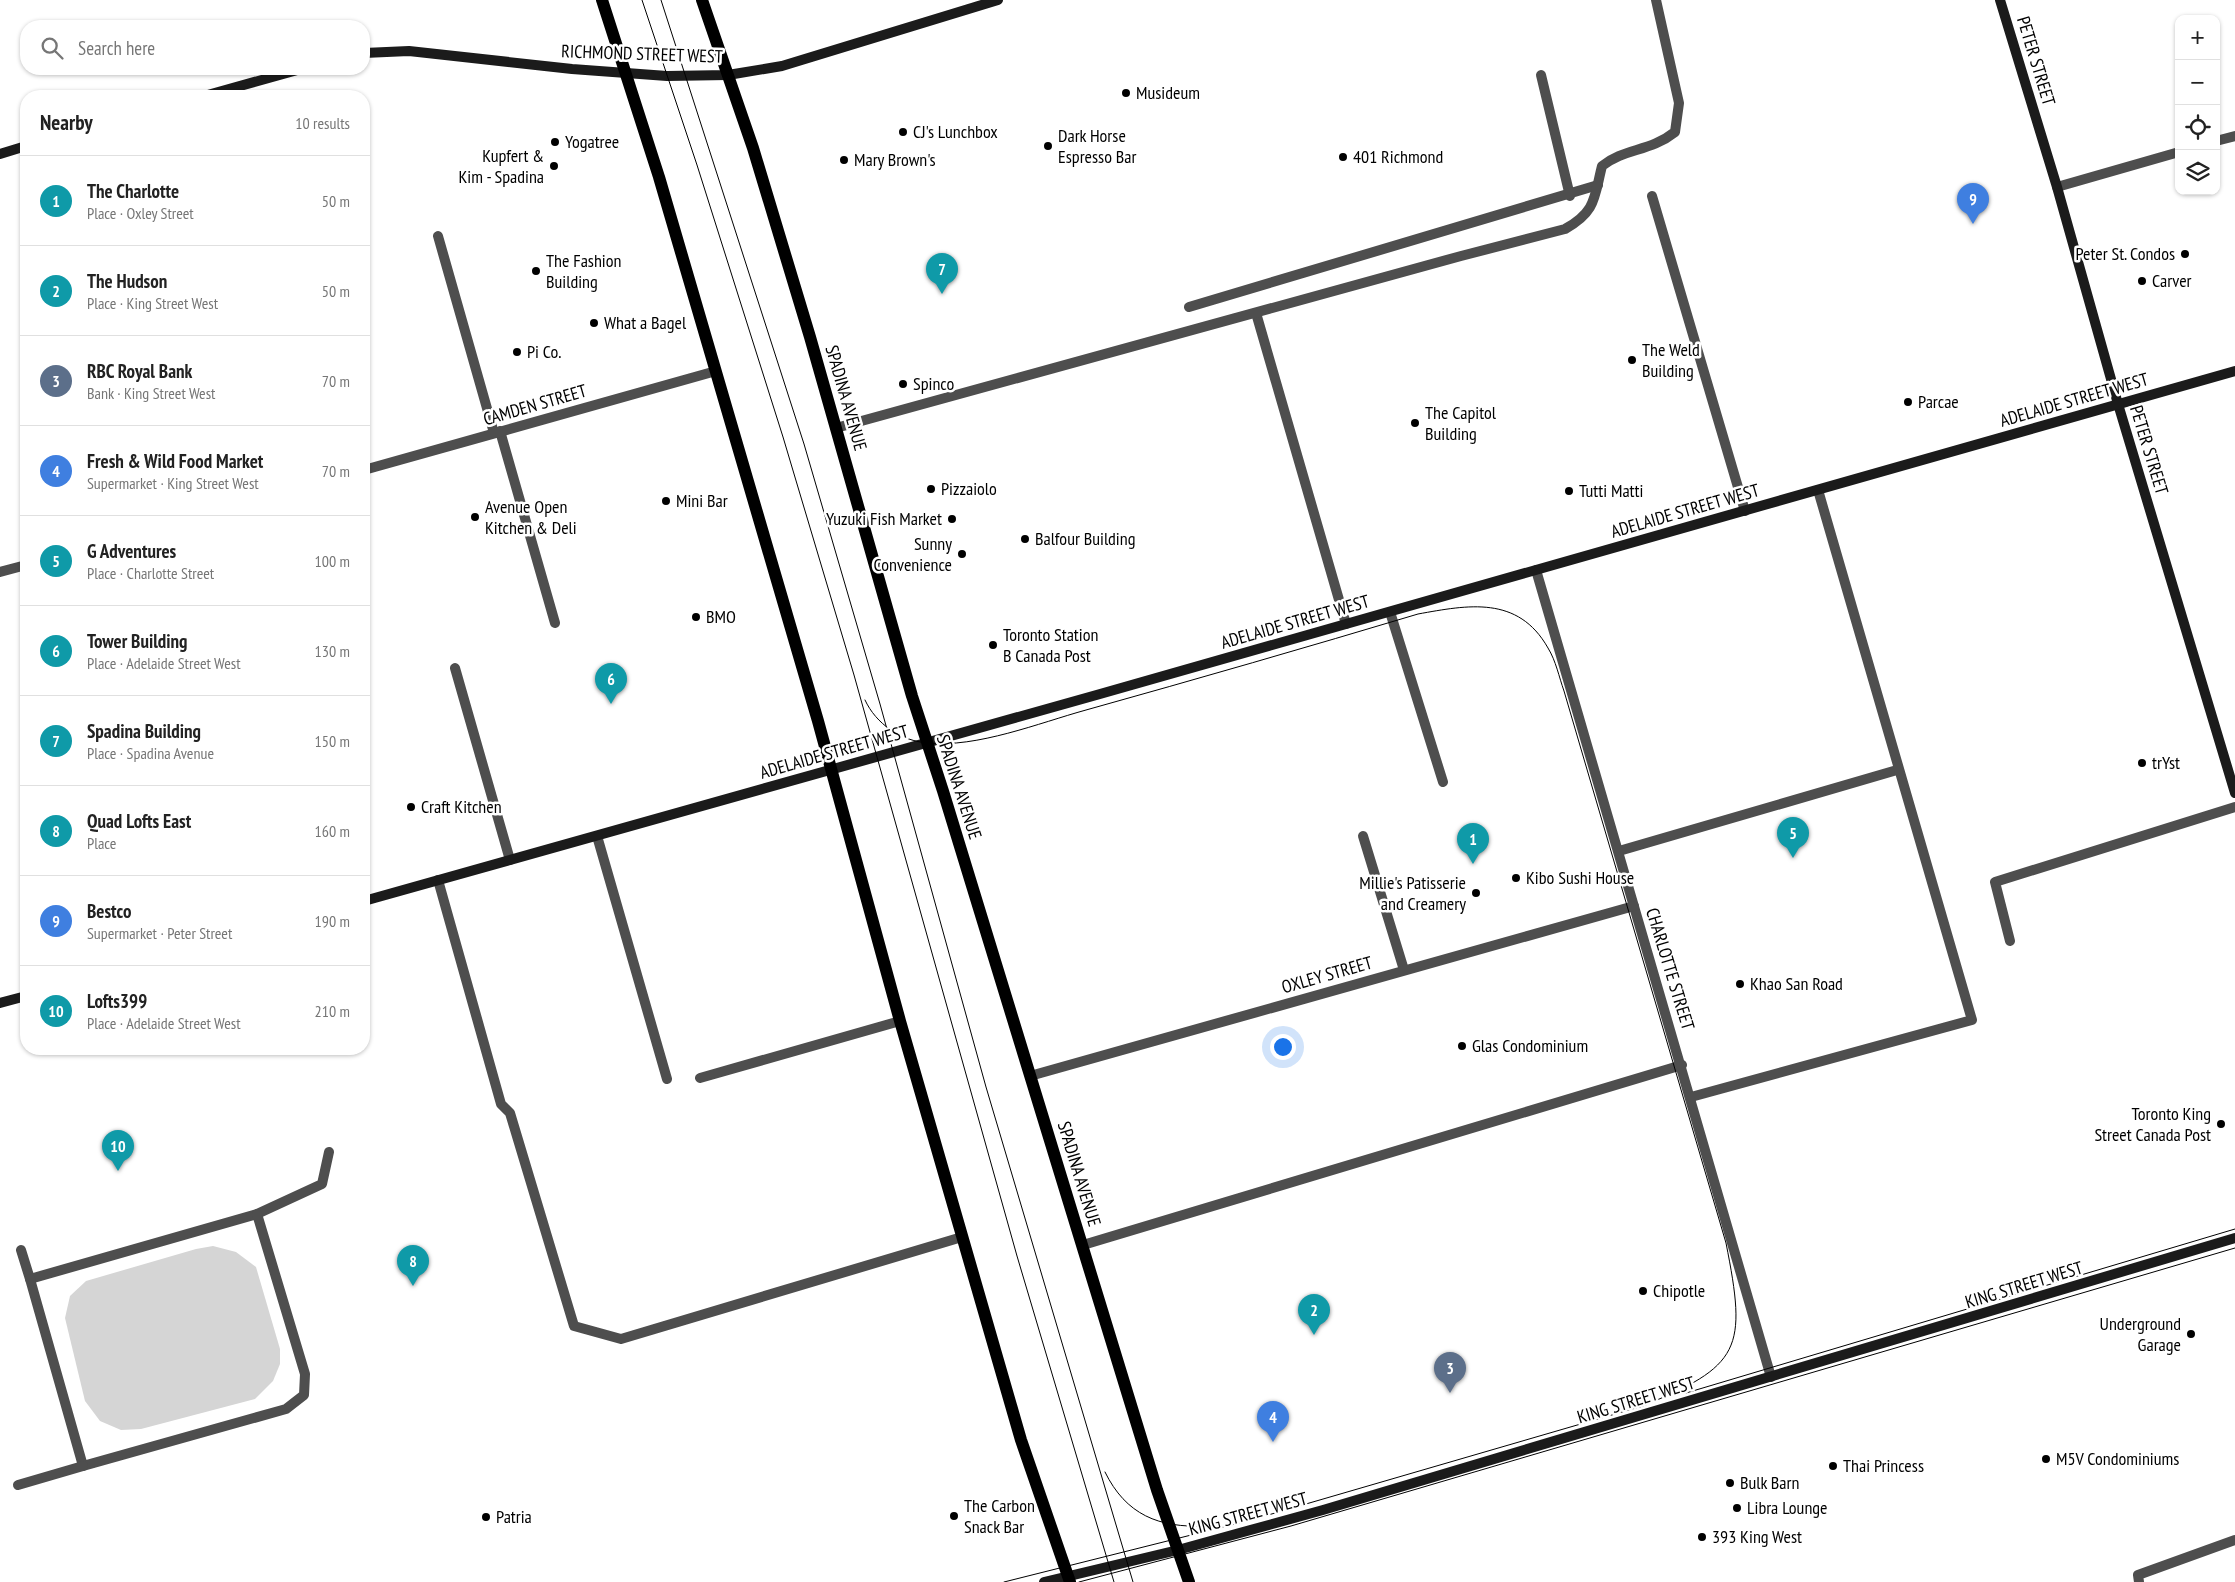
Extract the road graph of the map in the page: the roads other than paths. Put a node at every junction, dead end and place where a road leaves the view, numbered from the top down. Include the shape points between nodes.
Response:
1 (602, 0) edge
2 (702, 0) edge
3 (998, 0) edge
4 (1656, 0) edge
5 (2000, 0) edge
6 (370, 53) edge
7 (624, 73) junction
8 (279, 75) edge
9 (728, 75) junction
10 (1541, 75) dead end
11 (226, 90) edge
12 (2235, 136) edge
13 (2220, 140) edge
14 (20, 148) edge
15 (2175, 153) edge
16 (0, 154) edge
17 (1598, 186) junction
18 (2057, 187) junction
19 (1570, 196) junction
20 (1652, 196) dead end
21 (438, 236) dead end
22 (1189, 307) dead end
23 (1256, 313) junction
24 (716, 371) junction
25 (2235, 371) edge
26 (2118, 404) junction
27 (836, 428) junction
28 (497, 432) junction
29 (370, 468) edge
30 (1818, 490) junction
31 (1745, 510) junction
32 (20, 567) edge
33 (1536, 570) junction
34 (0, 572) edge
35 (1390, 612) junction
36 (555, 624) dead end
37 (1346, 624) junction
38 (455, 668) dead end
39 (927, 743) junction
40 (831, 770) junction
41 (1898, 770) junction
42 (1443, 782) dead end
43 (2235, 794) edge
44 (2235, 807) edge
45 (596, 836) junction
46 (1363, 836) dead end
47 (1619, 851) junction
48 (510, 860) junction
49 (438, 880) junction
50 (370, 899) edge
51 (1634, 906) junction
52 (2010, 941) dead end
53 (1404, 970) junction
54 (20, 998) edge
55 (0, 1003) edge
56 (900, 1021) junction
57 (1682, 1065) junction
58 (1030, 1076) junction
59 (700, 1078) dead end
60 (667, 1079) dead end
61 (1691, 1097) junction
62 (329, 1152) dead end
63 (258, 1214) junction
64 (962, 1237) junction
65 (2235, 1238) edge
66 (1083, 1245) junction
67 (20, 1250) dead end
68 (30, 1279) junction
69 (1771, 1377) junction
70 (82, 1466) junction
71 (18, 1485) dead end
72 (2235, 1540) edge
73 (1178, 1550) junction
74 (1069, 1579) edge
75 (1044, 1582) edge
76 (1189, 1582) edge
77 (2139, 1582) edge

1 - 7 main road
2 - 9 main road, SPADINA AVENUE
3 - 9 main road, RICHMOND STREET WEST via 782,66
4 - 17 street via 1679,103 1678,124 1675,132 1656,145 1609,160 1602,166
5 - 18 main road, PETER STREET
6 - 7 main road, RICHMOND STREET WEST via 409,51
7 - 9 main road, RICHMOND STREET WEST
7 - 24 main road via 659,177
8 - 11 main road
9 - 27 main road, SPADINA AVENUE via 753,148
10 - 19 street
12 - 13 street
14 - 16 main road
15 - 18 street
17 - 19 street
17 - 23 street via 1590,212 1565,229
18 - 26 main road, PETER STREET
19 - 22 street
20 - 31 street
21 - 28 street
23 - 27 street
23 - 37 street
24 - 28 street, CAMDEN STREET
24 - 40 main road
25 - 26 main road, ADELAIDE STREET WEST
26 - 30 main road, ADELAIDE STREET WEST
26 - 43 main road, PETER STREET
27 - 39 main road, SPADINA AVENUE
28 - 29 street, CAMDEN STREET
28 - 36 street
30 - 31 main road, ADELAIDE STREET WEST
30 - 41 street
31 - 33 main road, ADELAIDE STREET WEST
32 - 34 street
33 - 35 main road, ADELAIDE STREET WEST
33 - 47 street, CHARLOTTE STREET
35 - 37 main road, ADELAIDE STREET WEST
35 - 42 street
37 - 39 main road, ADELAIDE STREET WEST
38 - 48 street
39 - 40 main road, ADELAIDE STREET WEST
39 - 58 main road, SPADINA AVENUE
40 - 45 main road, ADELAIDE STREET WEST
40 - 56 main road
41 - 47 street
41 - 61 street via 1972,1020
44 - 52 street via 1995,882
45 - 48 main road, ADELAIDE STREET WEST
45 - 60 street
46 - 53 street
47 - 51 street, CHARLOTTE STREET
48 - 49 main road, ADELAIDE STREET WEST
49 - 50 main road, ADELAIDE STREET WEST
49 - 64 street via 501,1104 510,1113 574,1326 621,1339
51 - 53 street, OXLEY STREET
51 - 57 street, CHARLOTTE STREET
53 - 58 street, OXLEY STREET
54 - 55 main road
56 - 59 street
56 - 64 main road
57 - 61 street, CHARLOTTE STREET
57 - 66 street
58 - 66 main road, SPADINA AVENUE
61 - 69 street, CHARLOTTE STREET
62 - 63 street via 322,1184
63 - 68 street
63 - 70 street via 305,1374 304,1395 286,1409
64 - 74 main road via 1021,1440
65 - 69 main road, KING STREET WEST
66 - 73 main road, SPADINA AVENUE via 1156,1490
67 - 68 street
68 - 70 street
69 - 73 main road, KING STREET WEST
70 - 71 street
72 - 77 street via 2138,1575
73 - 74 main road, KING STREET WEST
73 - 76 main road, SPADINA AVENUE
74 - 75 main road, KING STREET WEST

